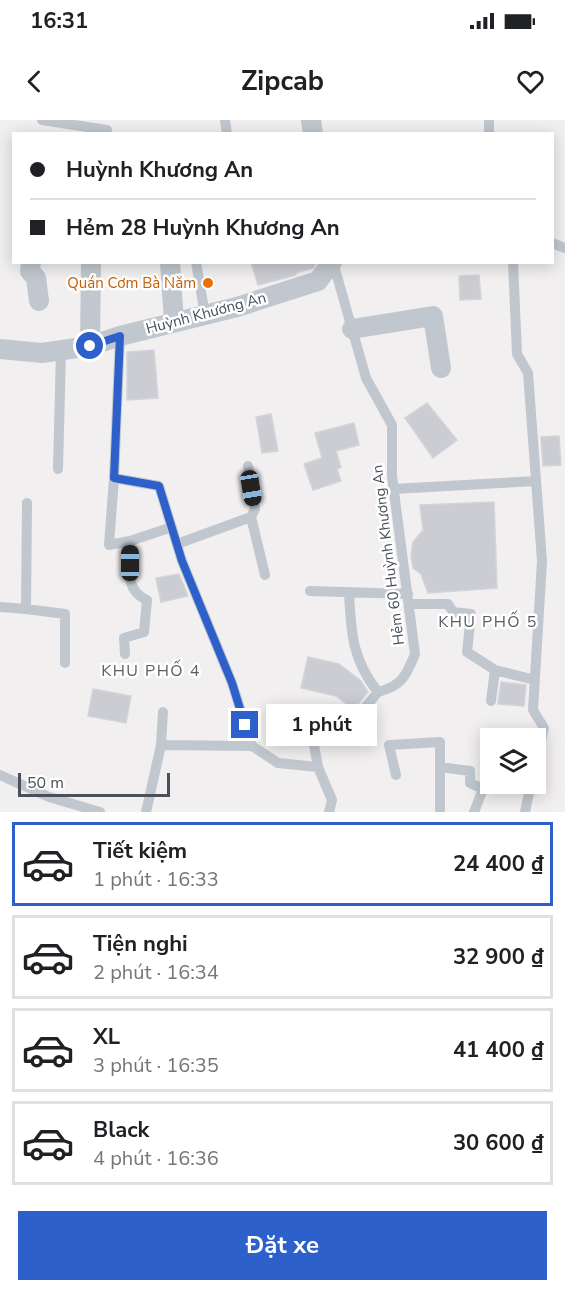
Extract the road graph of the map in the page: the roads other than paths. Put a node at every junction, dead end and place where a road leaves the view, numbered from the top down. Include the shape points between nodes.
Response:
1 (42, 120) edge
2 (107, 130) dead end
3 (31, 264) edge
4 (91, 264) edge
5 (170, 264) edge
6 (196, 264) edge
7 (331, 264) edge
8 (333, 264) edge
9 (513, 264) edge
10 (39, 301) dead end
11 (205, 315) junction
12 (174, 322) junction
13 (352, 328) junction
14 (120, 336) junction
15 (90, 346) junction
16 (0, 349) edge
17 (61, 351) junction
18 (441, 368) dead end
19 (248, 466) dead end
20 (58, 469) dead end
21 (114, 478) junction
22 (536, 481) junction
23 (394, 489) junction
24 (27, 503) dead end
25 (251, 517) junction
26 (172, 527) junction
27 (130, 541) junction
28 (177, 544) junction
29 (265, 575) dead end
30 (310, 591) dead end
31 (349, 592) junction
32 (409, 599) junction
33 (0, 607) edge
34 (26, 609) junction
35 (125, 654) dead end
36 (65, 663) dead end
37 (495, 670) junction
38 (535, 680) junction
39 (378, 692) junction
40 (491, 701) dead end
41 (163, 712) dead end
42 (544, 728) edge
43 (161, 745) junction
44 (252, 746) junction
45 (318, 767) junction
46 (440, 767) junction
47 (0, 775) edge
48 (396, 776) dead end
49 (480, 788) edge
50 (481, 794) edge
51 (529, 794) edge
52 (100, 812) edge
53 (146, 812) edge
54 (328, 812) edge
55 (440, 812) edge
56 (474, 812) edge
57 (525, 812) edge

1 - 2 lane
3 - 10 street
4 - 15 street
5 - 12 street
6 - 11 lane
7 - 11 street, Huỳnh Khương An via 318,281
8 - 13 lane, Hẻm 60 Huỳnh Khương An
9 - 22 lane via 517,354 528,373
11 - 12 street, Huỳnh Khương An
12 - 14 street, Huỳnh Khương An
13 - 18 street via 433,316
13 - 23 lane, Hẻm 60 Huỳnh Khương An via 366,378 392,425
14 - 15 street, Huỳnh Khương An
14 - 21 lane
15 - 17 street, Huỳnh Khương An
16 - 17 street, Huỳnh Khương An
17 - 20 lane
19 - 25 lane via 255,509
21 - 26 lane via 159,486
21 - 27 lane via 110,545
22 - 23 lane
22 - 38 lane via 542,561
23 - 32 lane, Hẻm 60 Huỳnh Khương An
24 - 34 lane
25 - 28 lane
25 - 29 lane
26 - 27 lane
26 - 28 lane
27 - 35 lane via 130,586 136,596 147,600 144,632 124,638
28 - 44 lane via 232,683
30 - 31 lane
31 - 32 lane
31 - 39 lane via 351,639 364,674
32 - 37 lane via 448,604 453,612 471,614 467,652
32 - 39 lane, Hẻm 60 Huỳnh Khương An via 415,654 395,688
33 - 34 lane
34 - 36 lane via 65,614
37 - 38 lane
37 - 40 lane
38 - 42 lane via 533,710
39 - 45 lane, Hẻm 60 Huỳnh Khương An via 363,710 310,723
41 - 43 lane
43 - 44 lane
43 - 53 lane
44 - 45 lane via 278,763
45 - 54 lane via 332,800
46 - 48 lane via 440,742 389,745
46 - 49 lane via 470,771 470,783
46 - 55 lane
47 - 52 lane via 49,797
50 - 56 lane
51 - 57 lane

